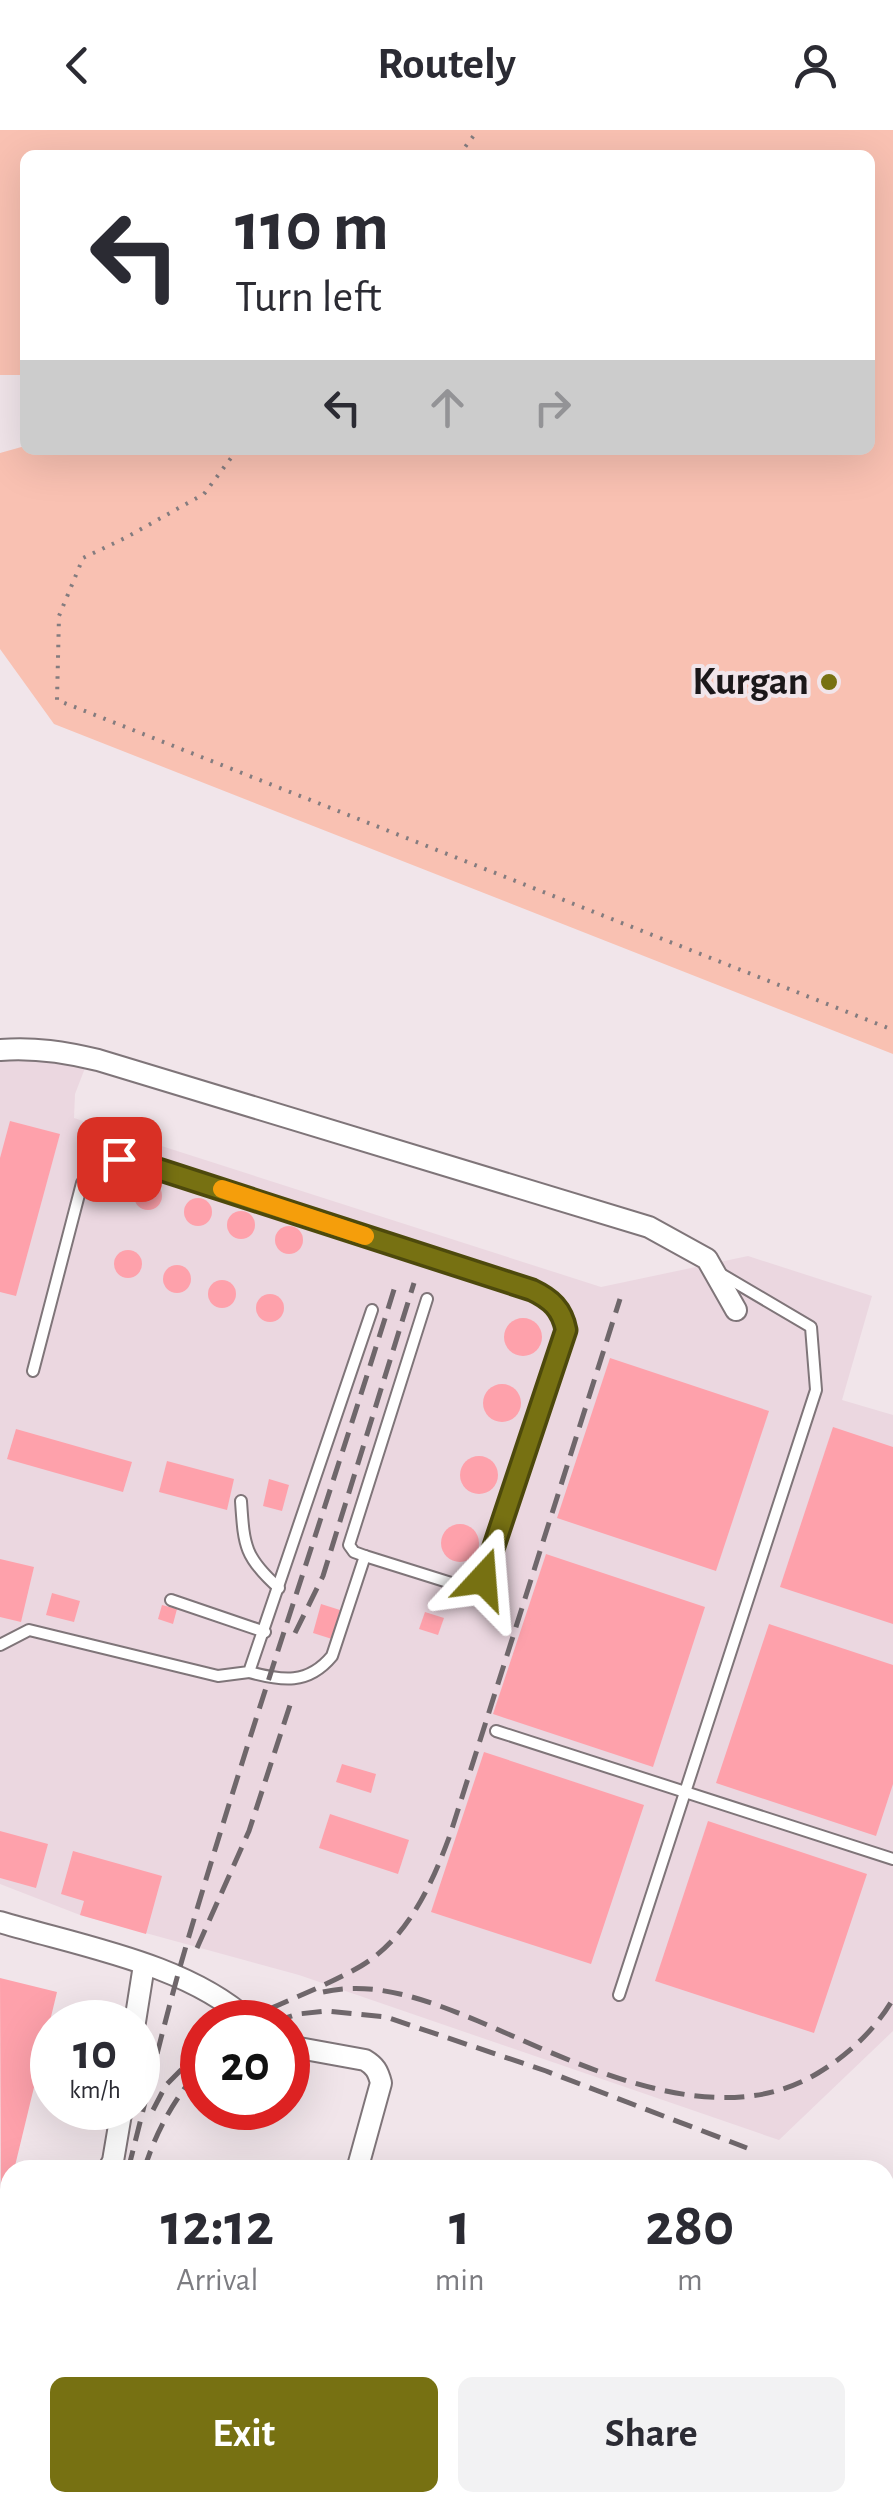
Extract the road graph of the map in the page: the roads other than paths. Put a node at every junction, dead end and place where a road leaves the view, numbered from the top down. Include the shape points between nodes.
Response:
1 (0, 1050) edge
2 (714, 1270) junction
3 (427, 1299) dead end
4 (372, 1310) dead end
5 (736, 1310) dead end
6 (33, 1370) dead end
7 (242, 1500) dead end
8 (364, 1556) junction
9 (279, 1588) junction
10 (171, 1600) dead end
11 (265, 1632) junction
12 (0, 1645) edge
13 (249, 1672) junction
14 (496, 1732) dead end
15 (685, 1792) junction
16 (893, 1859) edge
17 (0, 1922) edge
18 (144, 1965) junction
19 (619, 1995) dead end
20 (138, 2000) edge
21 (221, 2000) edge
22 (310, 2050) edge
23 (118, 2130) edge
24 (113, 2160) edge
25 (360, 2160) edge

1 - 2 street via 98,1060 649,1227 707,1259
2 - 5 street
2 - 15 lane via 811,1327 816,1390
3 - 8 lane via 350,1545
4 - 9 lane
6 - 8 lane via 82,1182 88,1172 119,1159 548,1298 566,1330 483,1579 467,1588
7 - 9 lane via 244,1543
8 - 13 lane via 323,1667 292,1681
9 - 11 lane
10 - 11 lane
11 - 13 lane
12 - 13 lane via 29,1630 218,1676
14 - 15 lane
15 - 16 lane
15 - 19 lane
17 - 18 street
18 - 20 street
18 - 21 street
22 - 25 street via 364,2060 379,2074
23 - 24 street

